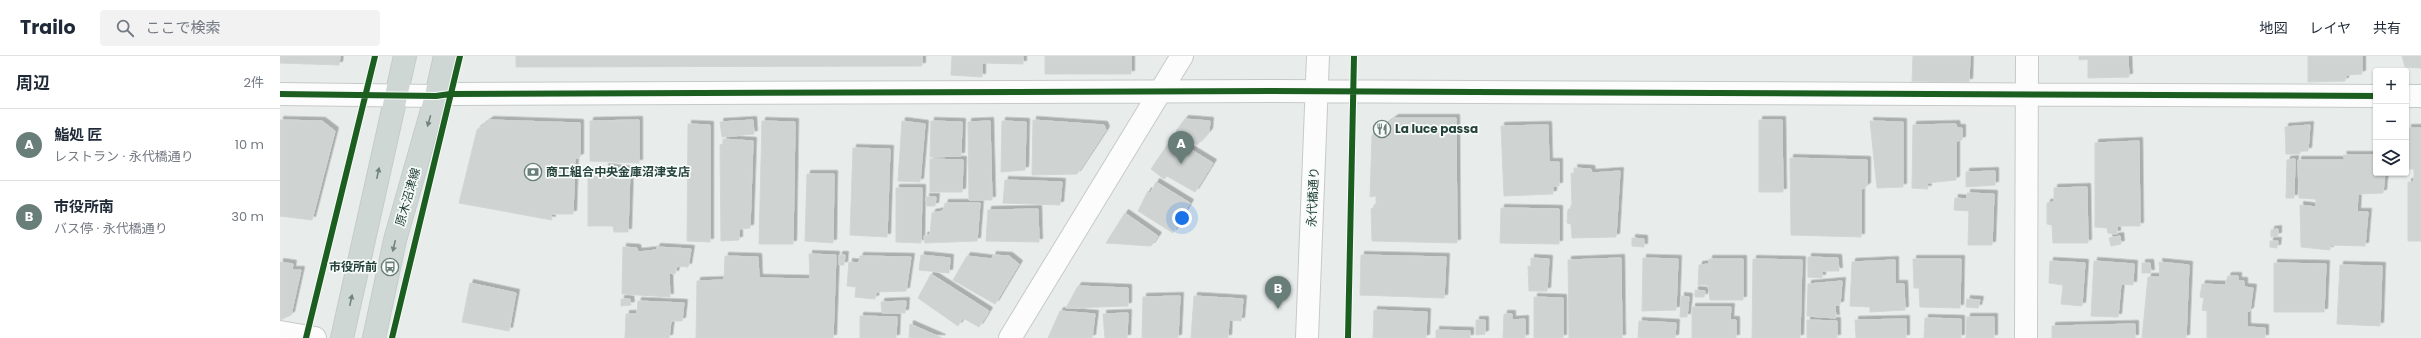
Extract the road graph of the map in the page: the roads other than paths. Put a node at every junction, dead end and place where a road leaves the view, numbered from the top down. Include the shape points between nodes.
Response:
1 (405, 56) edge
2 (445, 56) edge
3 (1182, 56) edge
4 (1318, 56) edge
5 (2027, 56) edge
6 (1318, 92) junction
7 (1159, 93) junction
8 (280, 94) edge
9 (2026, 95) junction
10 (395, 96) junction
11 (436, 96) junction
12 (2373, 96) edge
13 (2409, 96) edge
14 (2421, 96) edge
15 (280, 332) edge
16 (315, 338) edge
17 (342, 338) edge
18 (374, 338) edge
19 (1010, 338) edge
20 (1306, 338) edge
21 (2026, 338) edge

1 - 10 main road
2 - 11 main road, 原木沼津線
3 - 7 street
4 - 6 street, 永代橋通り
5 - 9 street
6 - 7 street
6 - 9 street
6 - 20 street, 永代橋通り
7 - 11 street
7 - 19 street
8 - 10 street
9 - 12 street
9 - 21 street
10 - 11 street
17 -> 10 main road
11 -> 18 main road, 原木沼津線 via 395,240
13 - 14 street
15 - 16 street

